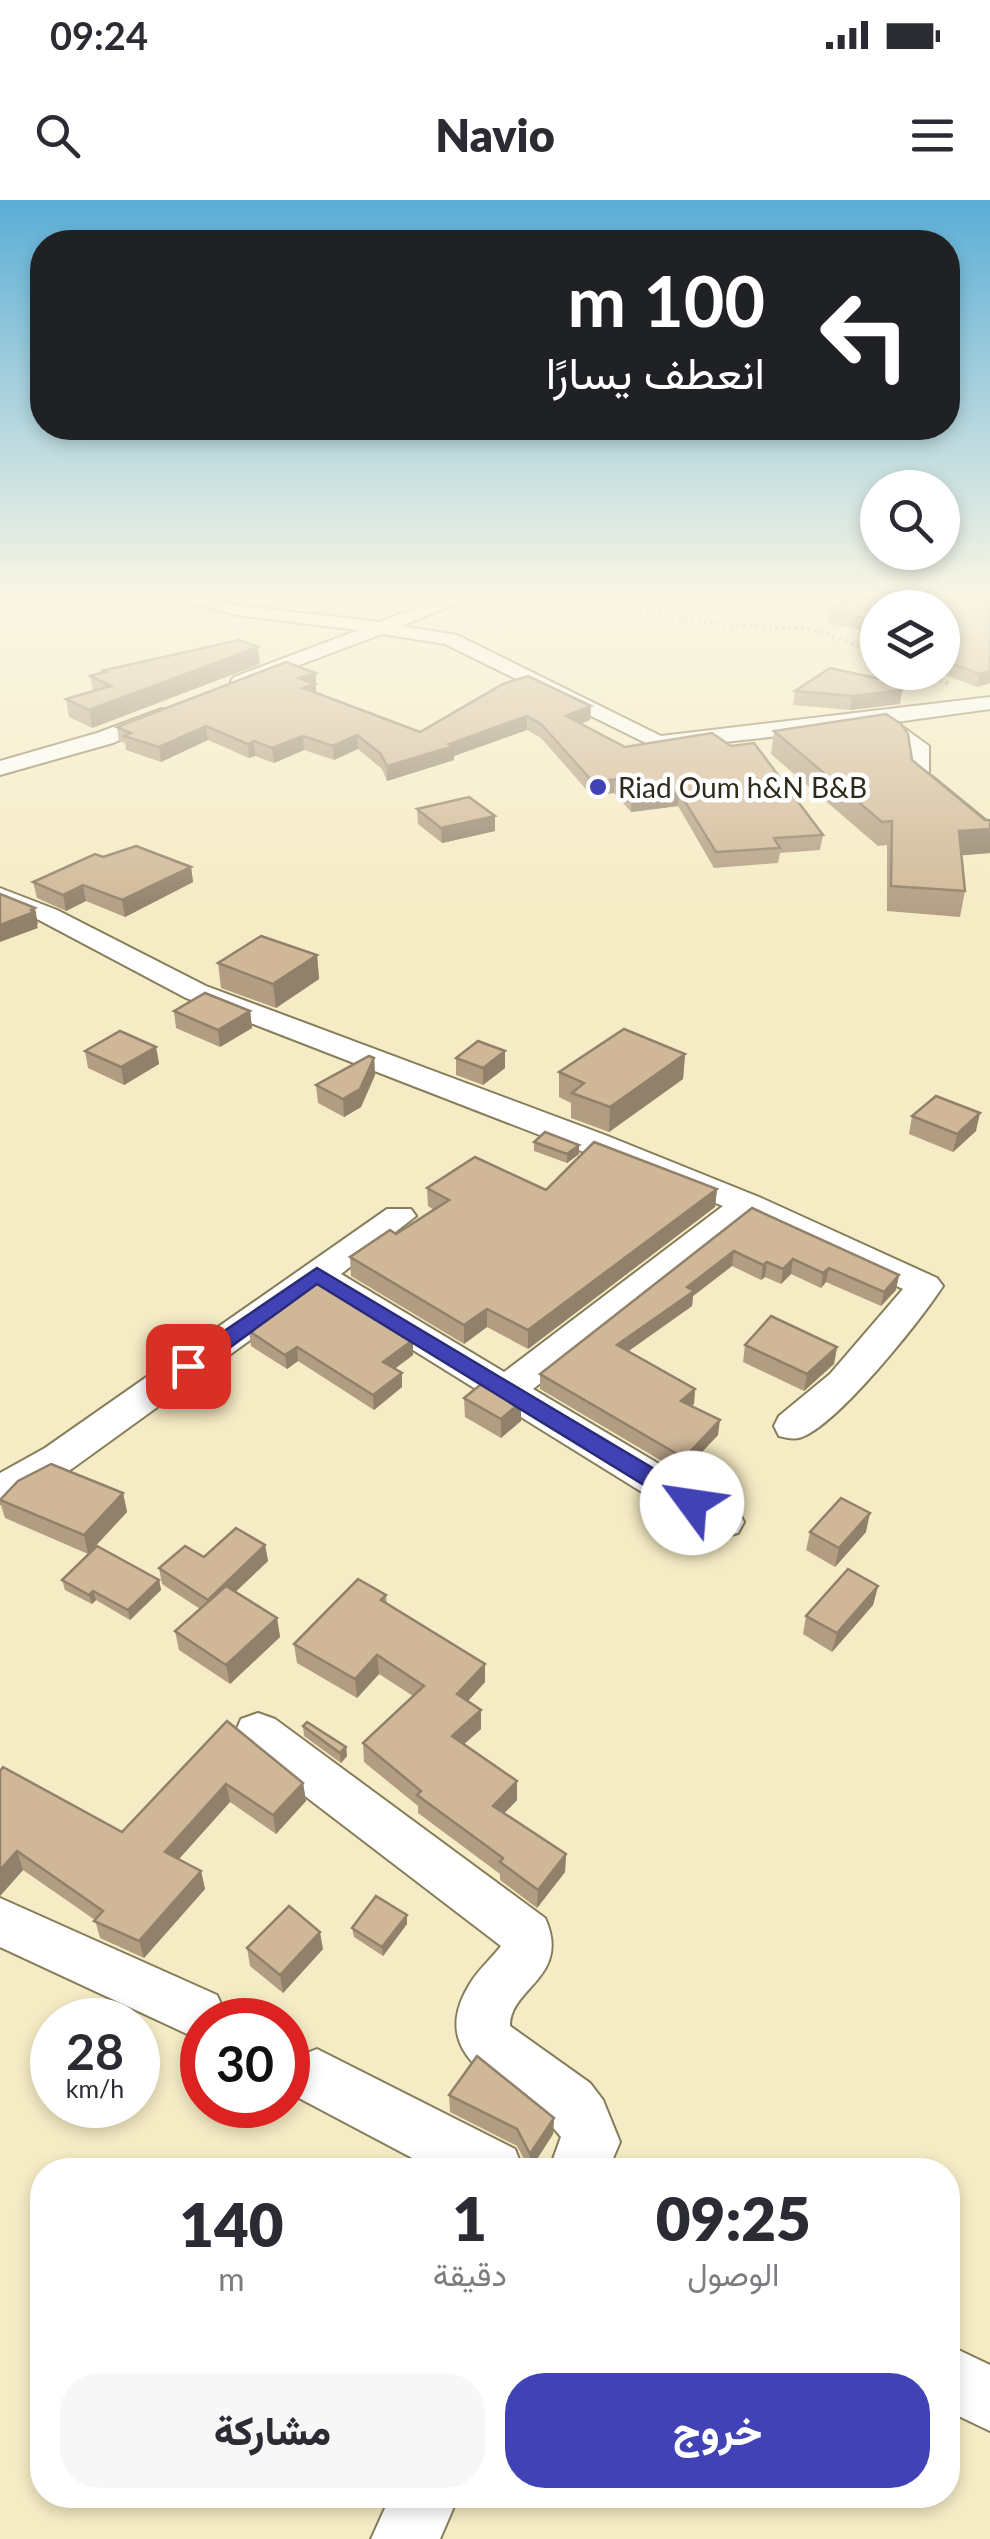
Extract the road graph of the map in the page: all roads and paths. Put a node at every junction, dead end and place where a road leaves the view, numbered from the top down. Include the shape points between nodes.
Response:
1 (577, 702) edge
2 (989, 702) edge
3 (178, 708) edge
4 (877, 719) junction
5 (0, 768) edge
6 (990, 836) edge
7 (0, 896) edge
8 (747, 1204) junction
9 (399, 1216) dead end
10 (317, 1275) junction
11 (506, 1390) junction
12 (793, 1426) dead end
13 (0, 1488) edge
14 (723, 1522) dead end
15 (258, 1733) dead end
16 (0, 1922) edge
17 (180, 2005) edge
18 (317, 2077) dead end
19 (471, 2158) edge
20 (584, 2158) edge
21 (960, 2383) edge
22 (990, 2399) edge
23 (420, 2508) edge
24 (405, 2539) edge

1 - 4 street via 658,743
2 - 4 street
3 - 5 street
4 - 6 street via 914,742 918,776
7 - 8 street via 196,992
8 - 11 street
8 - 12 street via 924,1286 843,1382
9 - 10 street
10 - 11 street
10 - 13 street via 58,1458
11 - 14 street
15 - 20 street via 527,1935 525,1953 484,2012 483,2028 495,2049 580,2110 591,2142
16 - 17 street
18 - 19 street
21 - 22 street
23 - 24 street

